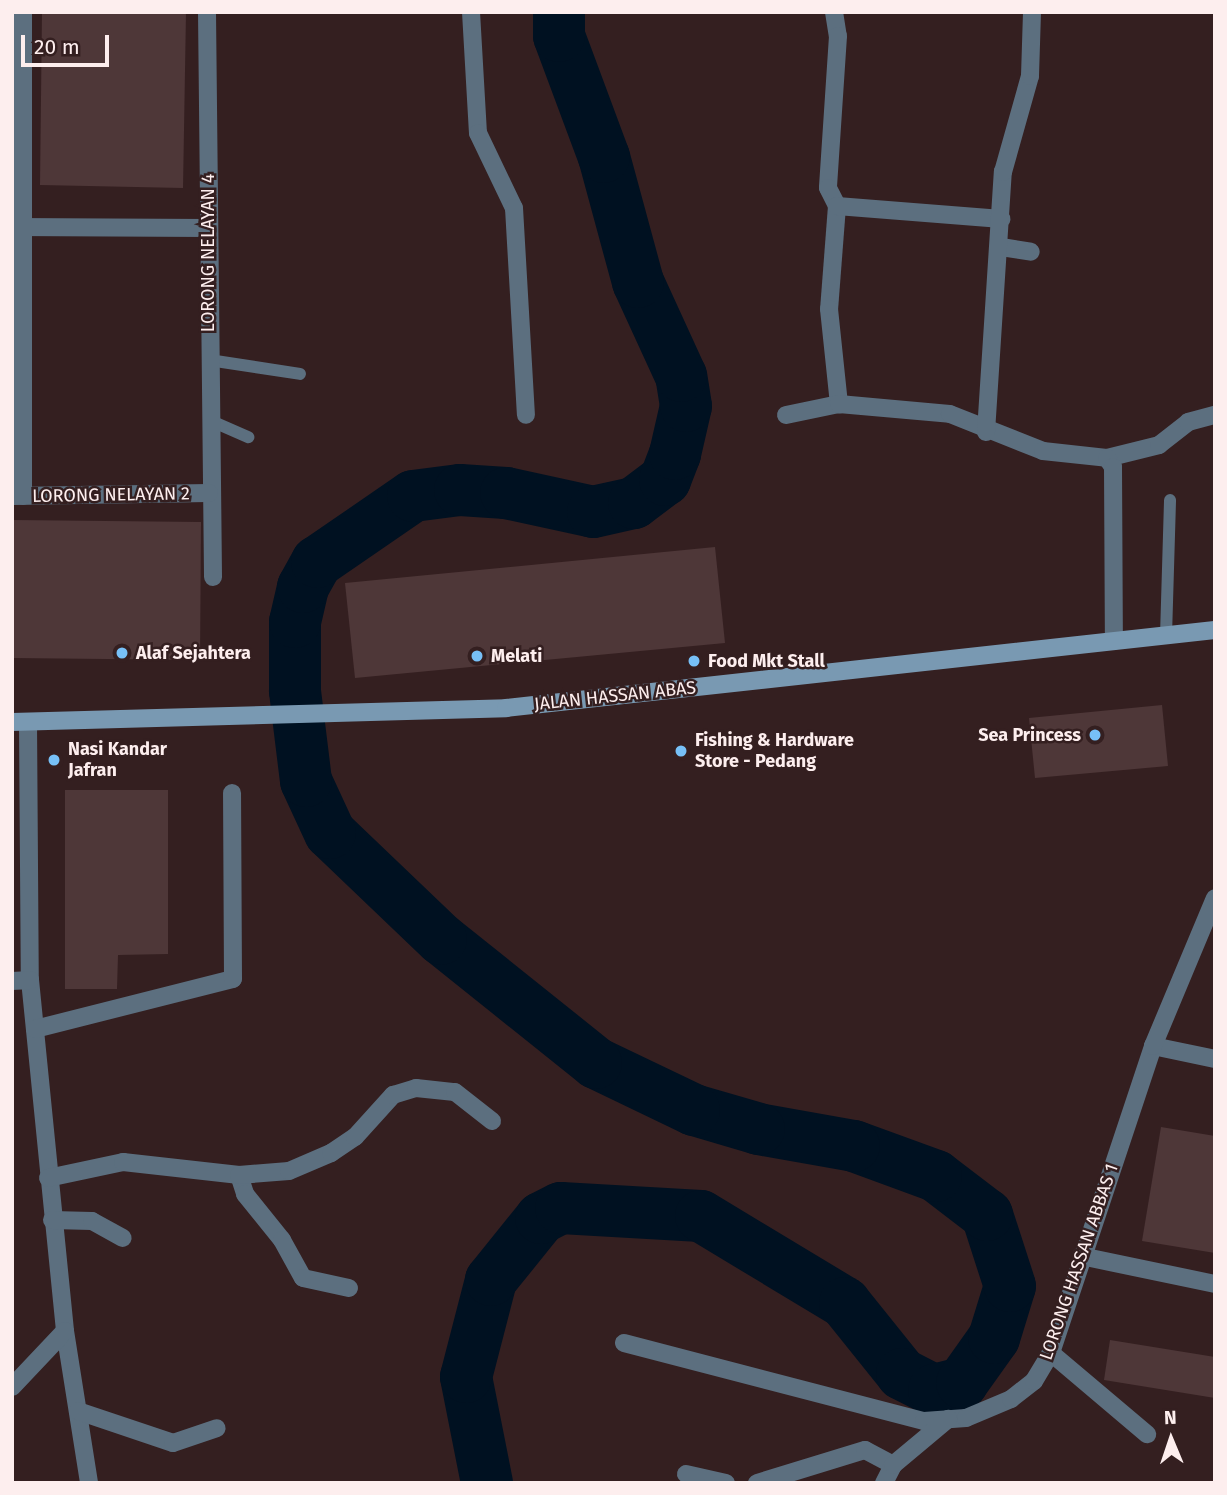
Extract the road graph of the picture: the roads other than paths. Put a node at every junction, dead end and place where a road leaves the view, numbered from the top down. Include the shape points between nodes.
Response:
1 (23, 12) edge
2 (207, 12) edge
3 (471, 12) edge
4 (834, 12) edge
5 (1032, 12) edge
6 (837, 205) junction
7 (1001, 219) junction
8 (18, 227) edge
9 (208, 229) junction
10 (1001, 247) junction
11 (1031, 252) dead end
12 (209, 360) junction
13 (300, 374) dead end
14 (839, 404) junction
15 (526, 415) dead end
16 (786, 415) dead end
17 (1215, 415) edge
18 (209, 420) junction
19 (986, 432) junction
20 (248, 437) dead end
21 (1107, 458) junction
22 (209, 493) junction
23 (18, 496) edge
24 (1170, 500) dead end
25 (213, 577) dead end
26 (1215, 630) edge
27 (1166, 635) junction
28 (1114, 641) junction
29 (20, 722) edge
30 (232, 793) dead end
31 (20, 806) edge
32 (1215, 898) edge
33 (20, 933) edge
34 (21, 980) edge
35 (35, 1029) junction
36 (1153, 1046) junction
37 (1215, 1059) edge
38 (492, 1121) dead end
39 (239, 1175) junction
40 (48, 1178) junction
41 (52, 1220) junction
42 (123, 1238) dead end
43 (1081, 1256) junction
44 (1215, 1284) edge
45 (349, 1288) dead end
46 (65, 1331) junction
47 (624, 1343) dead end
48 (1051, 1353) junction
49 (12, 1387) edge
50 (78, 1411) junction
51 (948, 1419) junction
52 (216, 1428) dead end
53 (1147, 1434) dead end
54 (893, 1465) junction
55 (687, 1474) dead end
56 (89, 1483) edge
57 (726, 1483) edge
58 (757, 1483) edge
59 (884, 1483) edge

1 - 8 street
2 - 9 street, LORONG NELAYAN 4
3 - 15 street via 478,133 514,208
4 - 6 street via 838,36 828,188
5 - 7 street via 1030,76 1003,172
6 - 7 street
6 - 14 street via 828,309
7 - 10 street
8 - 9 street
8 - 23 street
9 - 12 street, LORONG NELAYAN 4
10 - 11 street
10 - 19 street
12 - 13 lane
12 - 18 street, LORONG NELAYAN 4
14 - 16 street
14 - 19 street via 950,414
17 - 21 street via 1188,422 1152,447
18 - 20 lane
18 - 22 street, LORONG NELAYAN 4
19 - 21 street via 1043,451
21 - 28 street via 1113,467
22 - 23 street, LORONG NELAYAN 2
22 - 25 street, LORONG NELAYAN 4
24 - 27 lane
26 - 27 main road, JALAN HASSAN ABAS
27 - 28 main road, JALAN HASSAN ABAS
28 - 29 main road, JALAN HASSAN ABAS via 506,708 264,719
29 - 31 street
30 - 35 street via 233,979
31 - 33 street
32 - 36 street, LORONG HASSAN ABBAS 1
33 - 34 street
34 - 35 street
35 - 40 street
36 - 37 street
36 - 43 street, LORONG HASSAN ABBAS 1
38 - 39 street via 448,1089 402,1090 355,1137 308,1166
39 - 40 street via 123,1162
39 - 45 street via 245,1194 282,1240 303,1278
40 - 41 street
41 - 42 street via 92,1221
41 - 46 street
43 - 44 street
43 - 48 street, LORONG HASSAN ABBAS 1
46 - 49 street
46 - 50 street
47 - 51 street, LORONG HASSAN ABBAS 1 via 924,1421
48 - 51 street, LORONG HASSAN ABBAS 1 via 1034,1381 1011,1399 966,1418
48 - 53 street
50 - 52 street via 173,1443
50 - 56 street
51 - 54 street
54 - 58 street via 865,1450
54 - 59 street
55 - 57 street

